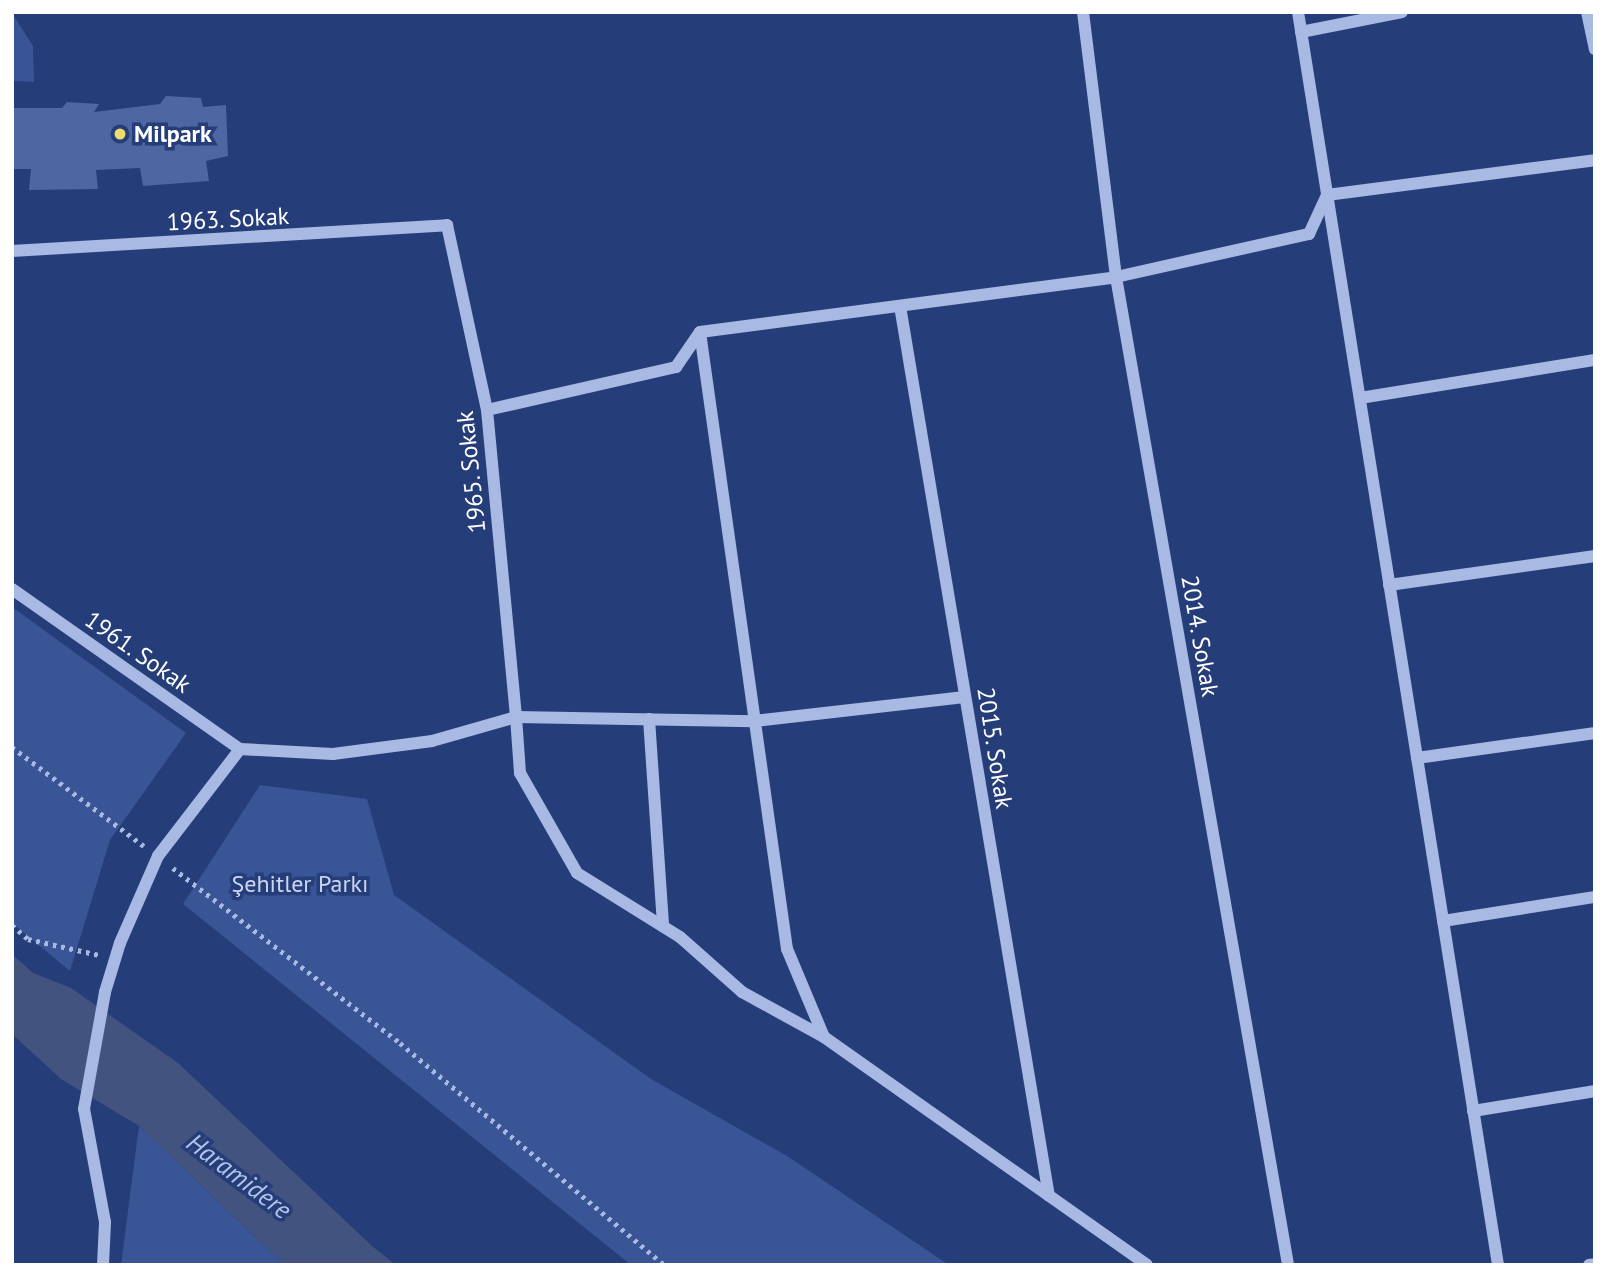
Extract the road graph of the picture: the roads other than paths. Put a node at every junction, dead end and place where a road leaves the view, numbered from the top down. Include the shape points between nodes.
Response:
1 (1083, 12) edge
2 (1298, 12) edge
3 (1402, 12) edge
4 (1590, 17) edge
5 (1301, 32) junction
6 (1595, 49) edge
7 (1595, 160) edge
8 (1327, 195) junction
9 (447, 225) joint
10 (12, 251) edge
11 (1116, 277) junction
12 (900, 306) junction
13 (700, 332) junction
14 (1595, 360) edge
15 (1360, 398) junction
16 (487, 410) junction
17 (1595, 556) edge
18 (1389, 585) junction
19 (12, 589) edge
20 (965, 697) junction
21 (516, 717) junction
22 (649, 719) junction
23 (754, 721) junction
24 (1595, 733) edge
25 (240, 749) junction
26 (1417, 758) junction
27 (1595, 897) edge
28 (1443, 921) junction
29 (663, 927) junction
30 (824, 1037) junction
31 (1595, 1091) edge
32 (1473, 1111) junction
33 (1049, 1196) junction
34 (1595, 1264) edge
35 (103, 1265) edge
36 (1147, 1265) edge
37 (1288, 1265) edge
38 (1497, 1265) edge
39 (1589, 1265) edge

1 - 11 street, 2014. Sokak
2 - 5 street
3 - 5 street
4 - 6 street
5 - 8 street
7 - 8 street
8 - 11 street via 1309,234
8 - 15 street
9 - 10 street, 1963. Sokak
9 - 16 street, 1965. Sokak
11 - 12 street
11 - 37 street, 2014. Sokak
12 - 13 street
12 - 20 street, 2015. Sokak
13 - 16 street via 676,367
13 - 23 street
14 - 15 street
15 - 18 street
16 - 21 street, 1965. Sokak
17 - 18 street
18 - 26 street
19 - 25 street, 1961. Sokak
20 - 23 street
20 - 33 street, 2015. Sokak
21 - 22 street
21 - 25 street via 432,741 333,754
21 - 29 street, 1965. Sokak via 520,773 577,873
22 - 23 street
22 - 29 street
23 - 30 street via 787,949
24 - 26 street
25 - 35 street via 158,856 105,992 84,1109 106,1222
26 - 28 street
27 - 28 street
28 - 32 street
29 - 30 street, 1965. Sokak via 742,992
30 - 33 street, 1965. Sokak
31 - 32 street
32 - 38 street
33 - 36 street, 1965. Sokak
34 - 39 street

